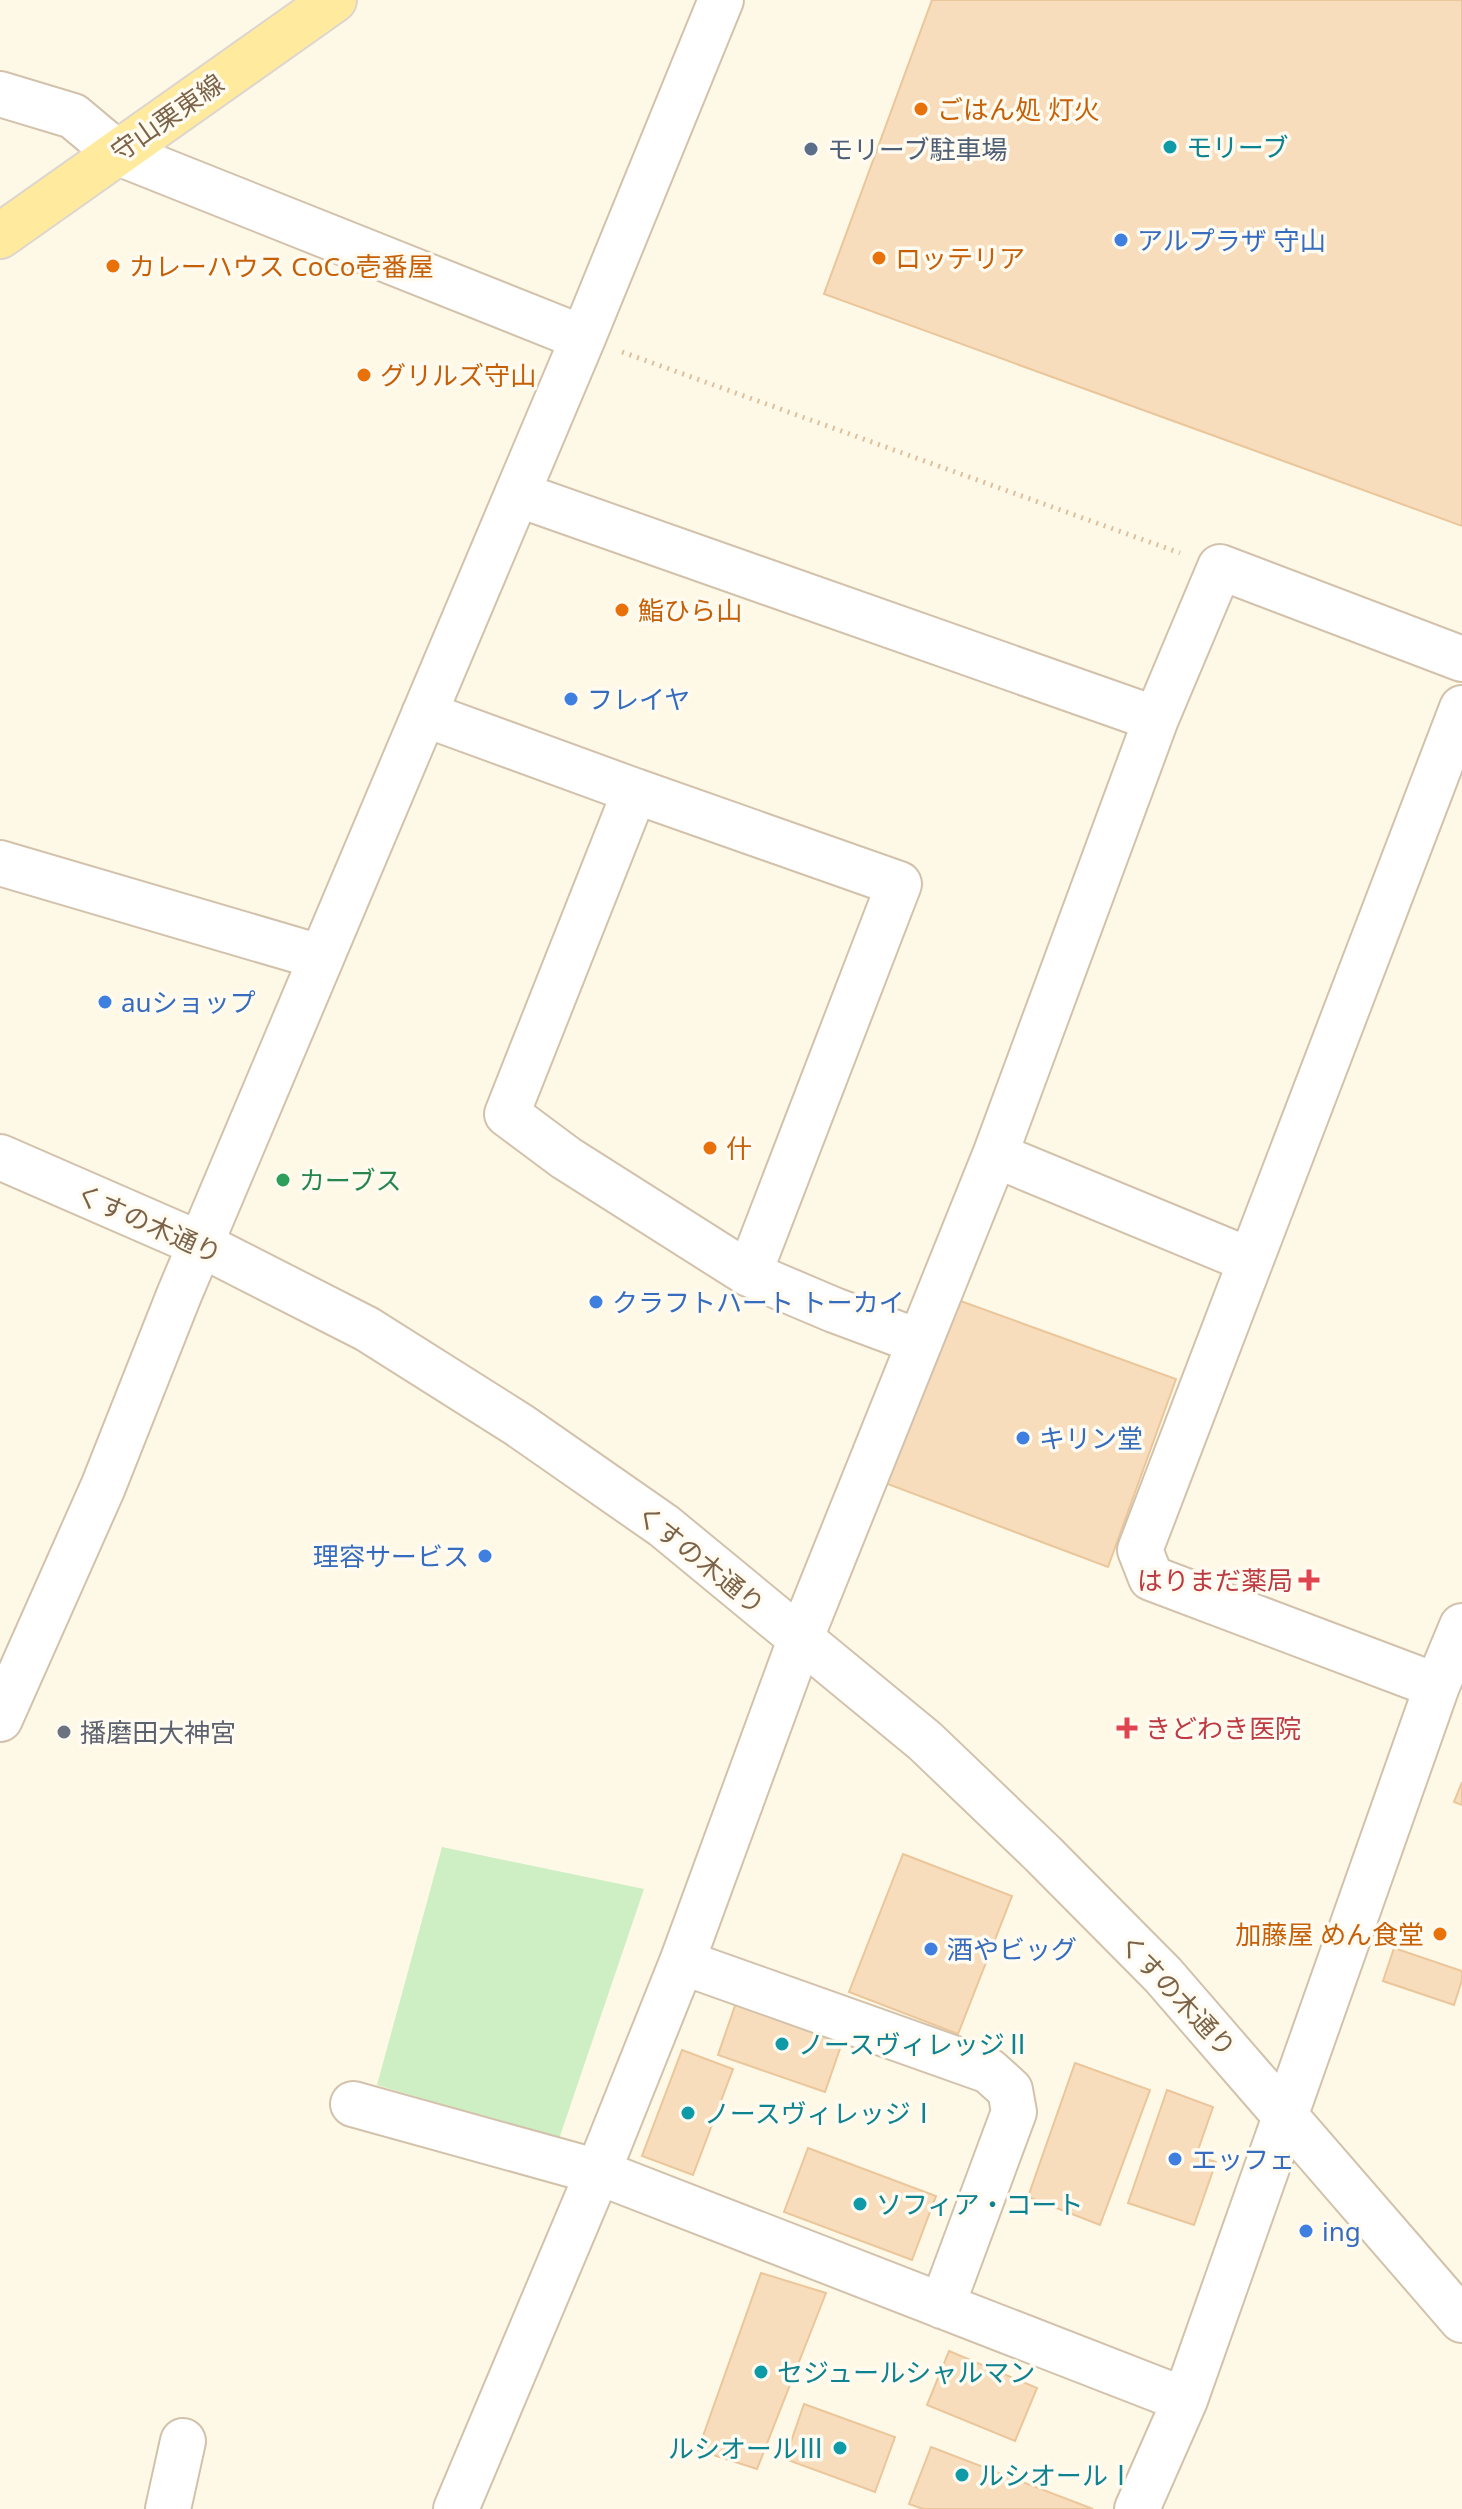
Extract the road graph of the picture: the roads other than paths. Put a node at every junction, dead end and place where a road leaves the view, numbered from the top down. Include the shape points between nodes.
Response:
1 (334, 0) edge
2 (721, 0) edge
3 (0, 94) edge
4 (116, 152) junction
5 (0, 236) edge
6 (583, 338) junction
7 (517, 494) junction
8 (1462, 659) edge
9 (1462, 708) edge
10 (424, 714) junction
11 (1156, 719) junction
12 (635, 791) junction
13 (0, 863) edge
14 (320, 957) junction
15 (995, 1155) junction
16 (0, 1157) edge
17 (202, 1245) junction
18 (1249, 1260) junction
19 (749, 1274) junction
20 (920, 1342) junction
21 (1462, 1626) edge
22 (800, 1640) junction
23 (1437, 1686) junction
24 (0, 1719) edge
25 (682, 1962) junction
26 (353, 2104) dead end
27 (1287, 2116) junction
28 (598, 2172) junction
29 (942, 2306) junction
30 (1462, 2320) edge
31 (1185, 2400) junction
32 (183, 2441) dead end
33 (168, 2509) edge
34 (456, 2509) edge
35 (1137, 2509) edge

1 - 4 main road, 守山栗東線
2 - 6 street
3 - 4 street via 73,116
4 - 5 main road, 守山栗東線
4 - 6 street
6 - 7 street
7 - 10 street
7 - 11 street
8 - 11 street via 1220,567
9 - 18 street
10 - 12 street
10 - 14 street
11 - 15 street
12 - 19 street via 507,1114 566,1158
12 - 19 street via 899,884
13 - 14 street
14 - 17 street
15 - 18 street
15 - 20 street
16 - 17 street, くすの木通り
17 - 22 street, くすの木通り via 367,1329 519,1425 664,1526
17 - 24 street
18 - 23 street via 1140,1550 1151,1578
19 - 20 street
20 - 22 street
21 - 23 street
22 - 25 street
22 - 27 street, くすの木通り via 925,1741 1032,1844 1163,1975
23 - 27 street
25 - 28 street
25 - 29 street via 989,2071 1010,2090 1014,2112
26 - 28 street
27 - 30 street, くすの木通り
27 - 31 street
28 - 29 street
28 - 34 street
29 - 31 street
31 - 35 street
32 - 33 street

